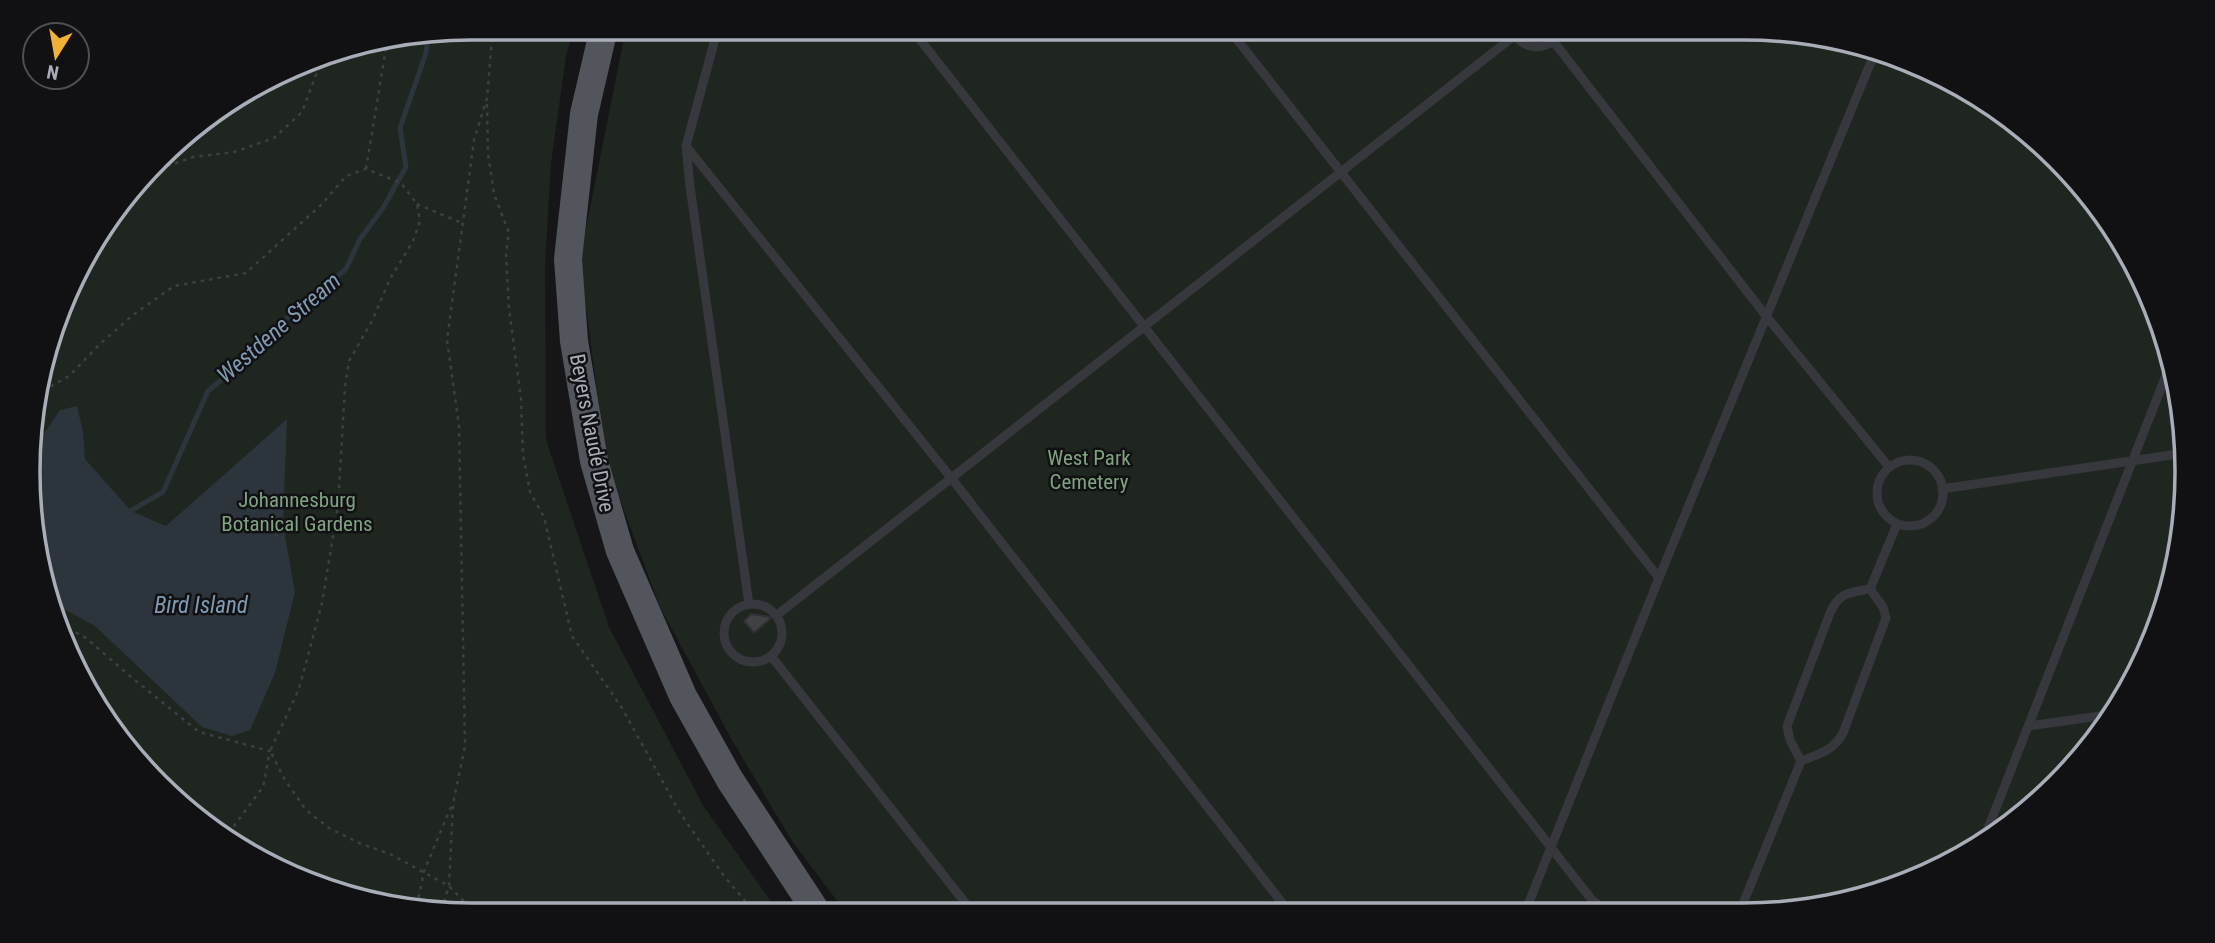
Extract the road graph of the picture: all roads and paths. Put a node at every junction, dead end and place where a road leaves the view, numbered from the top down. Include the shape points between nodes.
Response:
1 (492, 40) edge
2 (584, 40) edge
3 (601, 40) edge
4 (715, 40) edge
5 (920, 40) edge
6 (1237, 40) edge
7 (1502, 40) edge
8 (1521, 40) edge
9 (1554, 42) joint
10 (386, 49) edge
11 (1870, 60) edge
12 (319, 68) edge
13 (487, 98) junction
14 (686, 146) junction
15 (168, 166) edge
16 (366, 169) junction
17 (1339, 171) junction
18 (417, 204) junction
19 (462, 223) junction
20 (1766, 316) junction
21 (1144, 328) junction
22 (2165, 381) edge
23 (49, 388) edge
24 (2174, 454) edge
25 (2133, 460) junction
26 (1889, 467) junction
27 (952, 480) junction
28 (1942, 489) junction
29 (1897, 524) junction
30 (1659, 578) junction
31 (1870, 589) junction
32 (750, 604) junction
33 (777, 615) junction
34 (70, 629) edge
35 (771, 656) junction
36 (2098, 716) edge
37 (2029, 726) junction
38 (270, 751) junction
39 (1801, 761) junction
40 (453, 804) junction
41 (1989, 826) edge
42 (231, 829) edge
43 (1552, 846) junction
44 (425, 871) junction
45 (449, 886) junction
46 (419, 899) edge
47 (444, 902) edge
48 (465, 903) edge
49 (747, 903) edge
50 (790, 903) edge
51 (811, 903) edge
52 (965, 903) edge
53 (1282, 903) edge
54 (1529, 903) edge
55 (1596, 903) edge
56 (1743, 903) edge

1 - 13 path
2 - 50 main road, Beyers Naudé Drive via 563,140 554,235 556,319 579,465 615,579 658,680 703,764
3 - 51 main road, Beyers Naudé Drive via 584,114 568,258 574,341 594,461 620,551 683,696 730,780
4 - 14 lane
5 - 21 lane
6 - 17 lane
7 - 17 lane
8 - 9 lane via 1533,47
9 - 20 lane
10 - 16 path
11 - 20 lane
12 - 15 path via 302,112 274,138
13 - 19 path via 474,140
13 - 49 path via 494,194 509,233 508,295 523,454 530,492 544,517 572,636 622,708 680,813
14 - 27 lane
14 - 32 lane
16 - 18 path via 401,183
16 - 23 path via 346,176 246,273 174,286 133,315 69,376
17 - 21 lane
17 - 30 lane
18 - 19 path
18 - 38 path via 421,222 413,241 349,361 338,506 322,603 299,689
19 - 40 path via 447,340 459,426 465,746
20 - 26 lane
20 - 30 lane
21 - 27 lane
21 - 43 lane
22 - 25 lane
24 - 25 lane
25 - 28 lane
25 - 37 lane
26 - 28 lane via 1905,460 1922,463 1936,473
26 - 29 lane via 1879,480 1877,497 1883,513
27 - 33 lane
27 - 53 lane
28 - 29 lane via 1940,506 1930,519 1914,526
29 - 31 lane
30 - 43 lane
31 - 39 lane via 1885,618 1843,733 1826,752
31 - 39 lane via 1835,600 1787,726
32 - 33 lane via 765,606
32 - 35 lane via 730,615 724,629 726,644 742,660 757,662
33 - 35 lane via 783,637
34 - 38 path via 199,732
35 - 52 lane
36 - 37 lane
37 - 41 lane
38 - 42 path via 262,787
38 - 44 path via 306,810 329,828
39 - 56 lane
40 - 44 path
40 - 45 path
43 - 54 lane
43 - 55 lane
44 - 45 path
44 - 46 path
45 - 47 path
45 - 48 path

